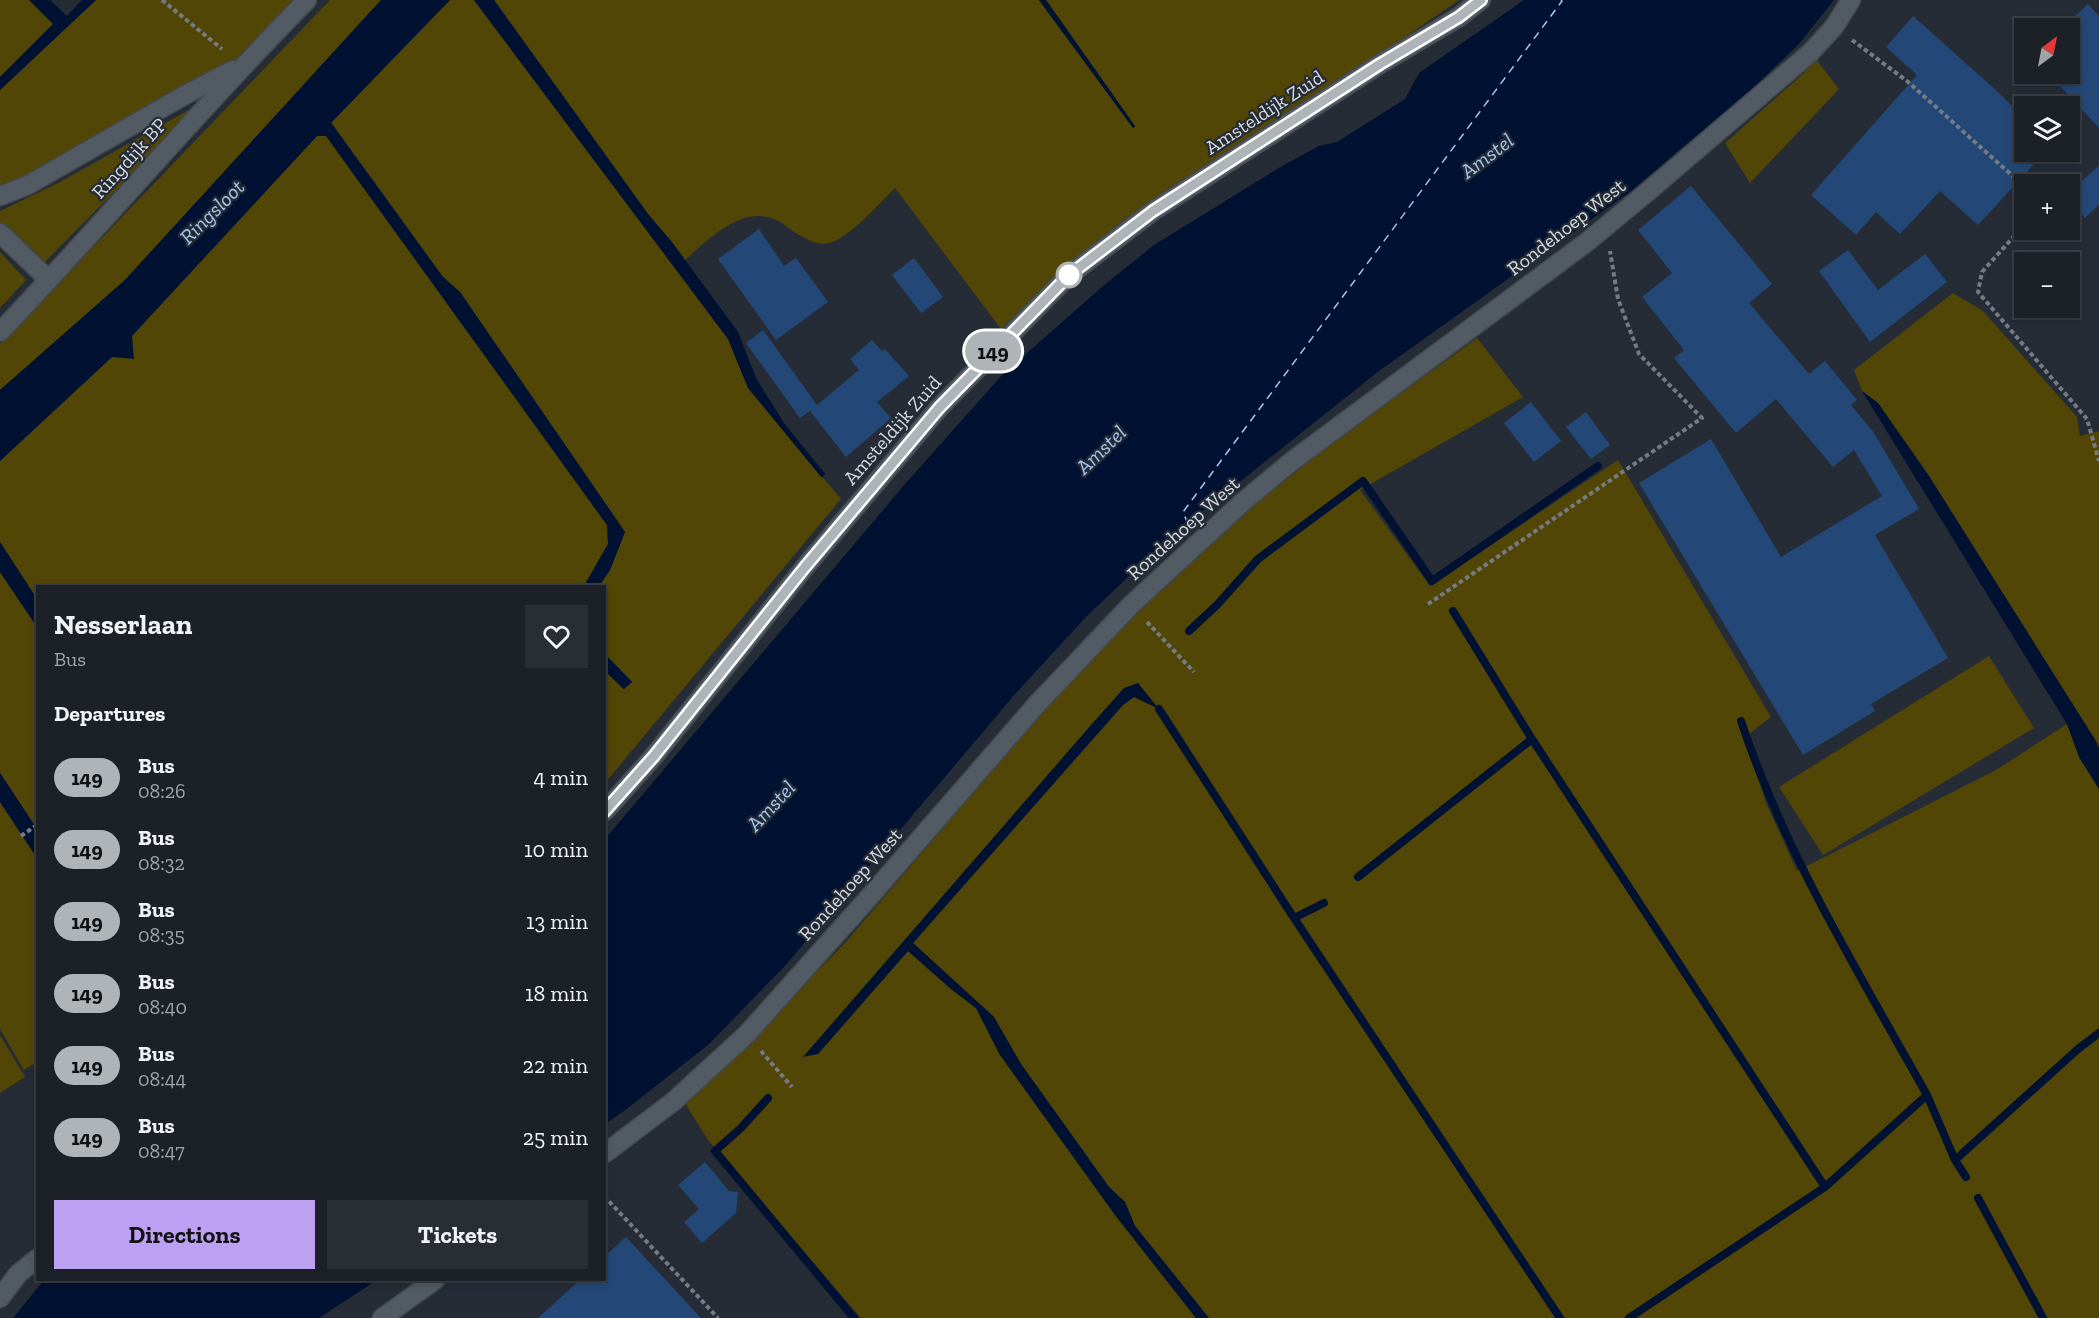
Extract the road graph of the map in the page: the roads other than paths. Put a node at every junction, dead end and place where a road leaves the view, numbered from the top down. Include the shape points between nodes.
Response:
1 (307, 0) edge
2 (1481, 0) edge
3 (1851, 0) edge
4 (242, 65) junction
5 (0, 196) edge
6 (0, 233) edge
7 (49, 280) junction
8 (0, 332) edge
9 (606, 810) edge
10 (606, 1152) edge
11 (36, 1260) edge
12 (434, 1281) edge
13 (0, 1298) edge
14 (382, 1318) edge

1 - 4 street, Ringdijk BP
2 - 9 street, Amsteldijk Zuid via 1153,211 1068,276 939,408
3 - 10 street, Rondehoep West via 1834,27 1810,53 1605,227 1291,462 1131,605 1038,704 747,1034 674,1101
4 - 5 street, Ringdijk BP via 28,185
4 - 7 street, Ringdijk BP
6 - 7 street
7 - 8 street, Ringdijk BP
11 - 13 street via 18,1274
12 - 14 street

